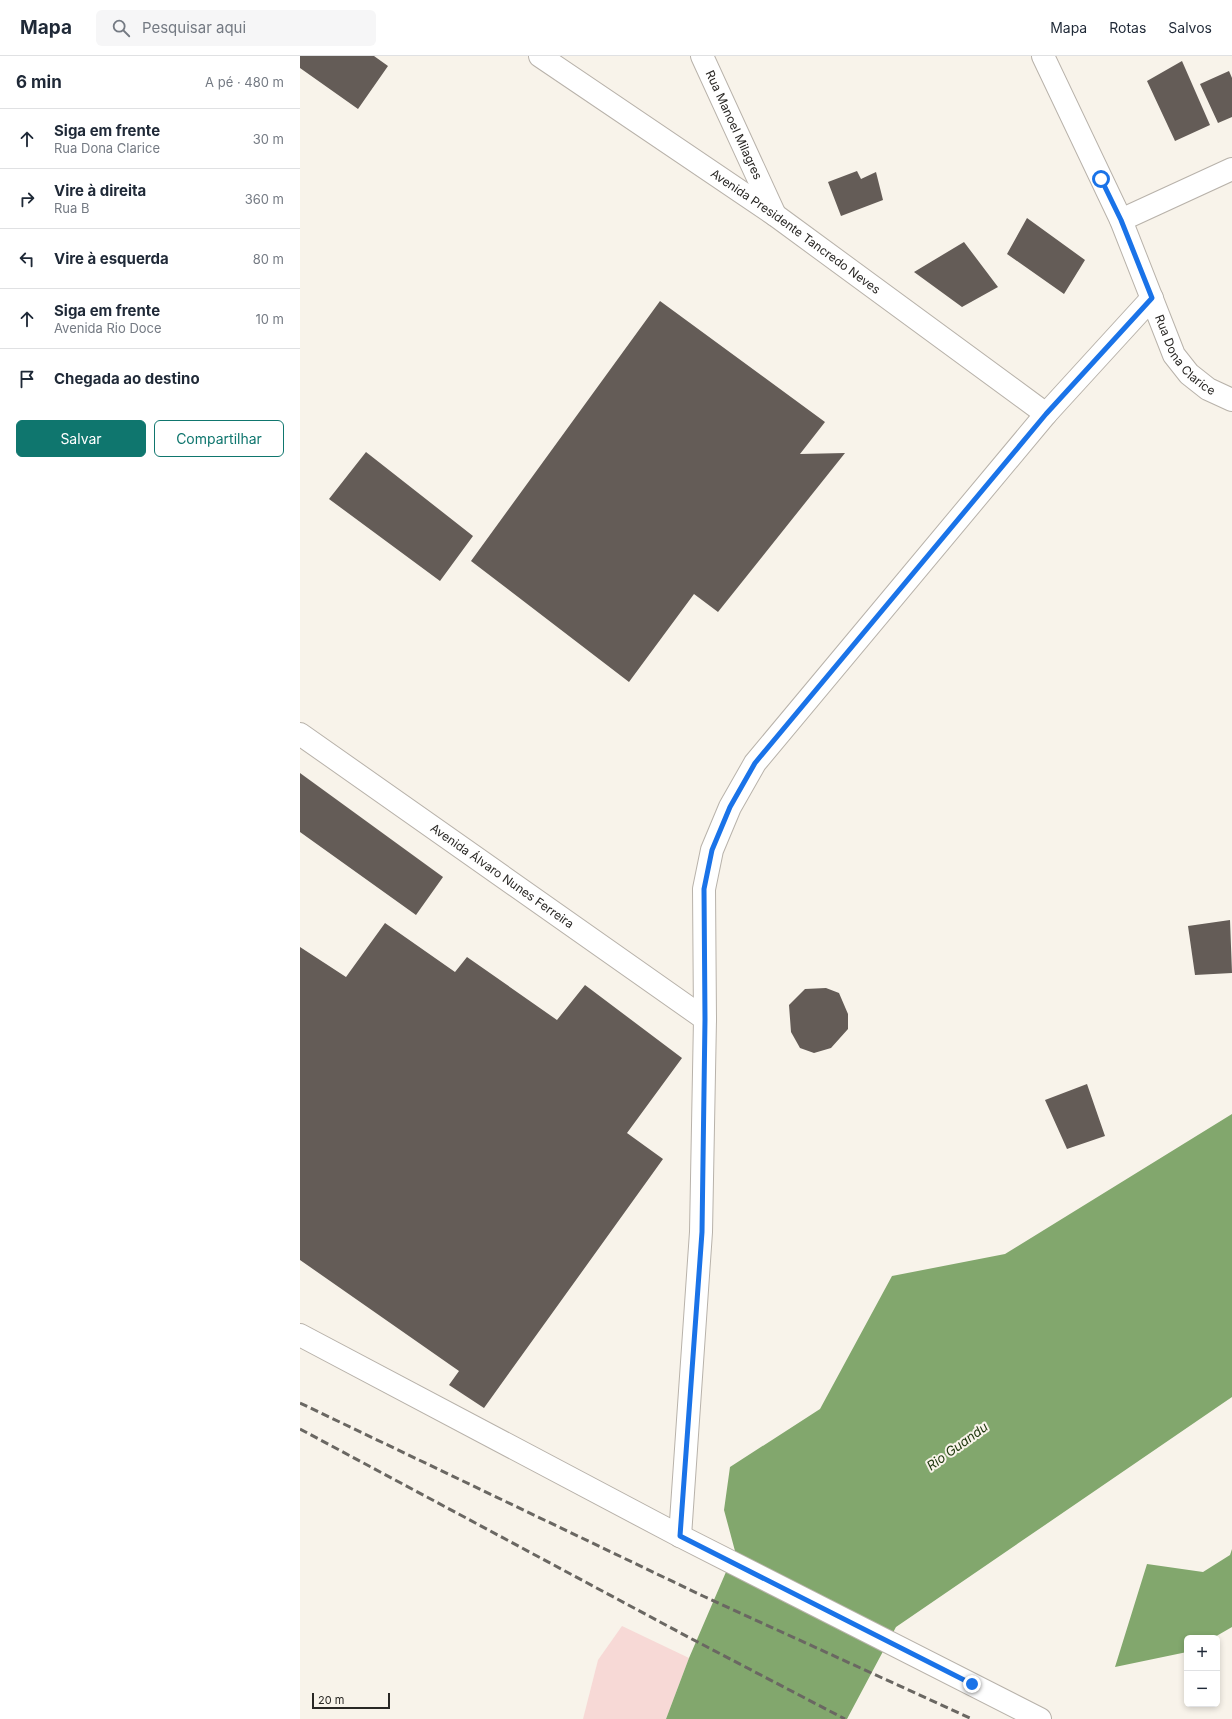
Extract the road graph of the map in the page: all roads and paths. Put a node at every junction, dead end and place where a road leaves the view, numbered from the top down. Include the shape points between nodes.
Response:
1 (540, 56) edge
2 (702, 56) edge
3 (1043, 56) edge
4 (1232, 169) edge
5 (775, 215) junction
6 (1121, 220) junction
7 (1152, 298) junction
8 (1232, 400) edge
9 (1046, 414) junction
10 (300, 734) edge
11 (705, 1019) junction
12 (300, 1336) edge
13 (680, 1536) junction
14 (1040, 1719) edge

1 - 5 street, Avenida Presidente Tancredo Neves
2 - 5 street, Rua Manoel Milagres
3 - 6 street, Rua Dona Clarice
4 - 6 street
5 - 9 street, Avenida Presidente Tancredo Neves
6 - 7 street, Rua Dona Clarice
7 - 8 street, Rua Dona Clarice via 1174,355 1189,374 1208,388
7 - 9 street
9 - 11 street via 755,763 730,807 712,850 704,889
10 - 11 street, Avenida Álvaro Nunes Ferreira
11 - 13 street via 702,1232
12 - 13 street
13 - 14 street

